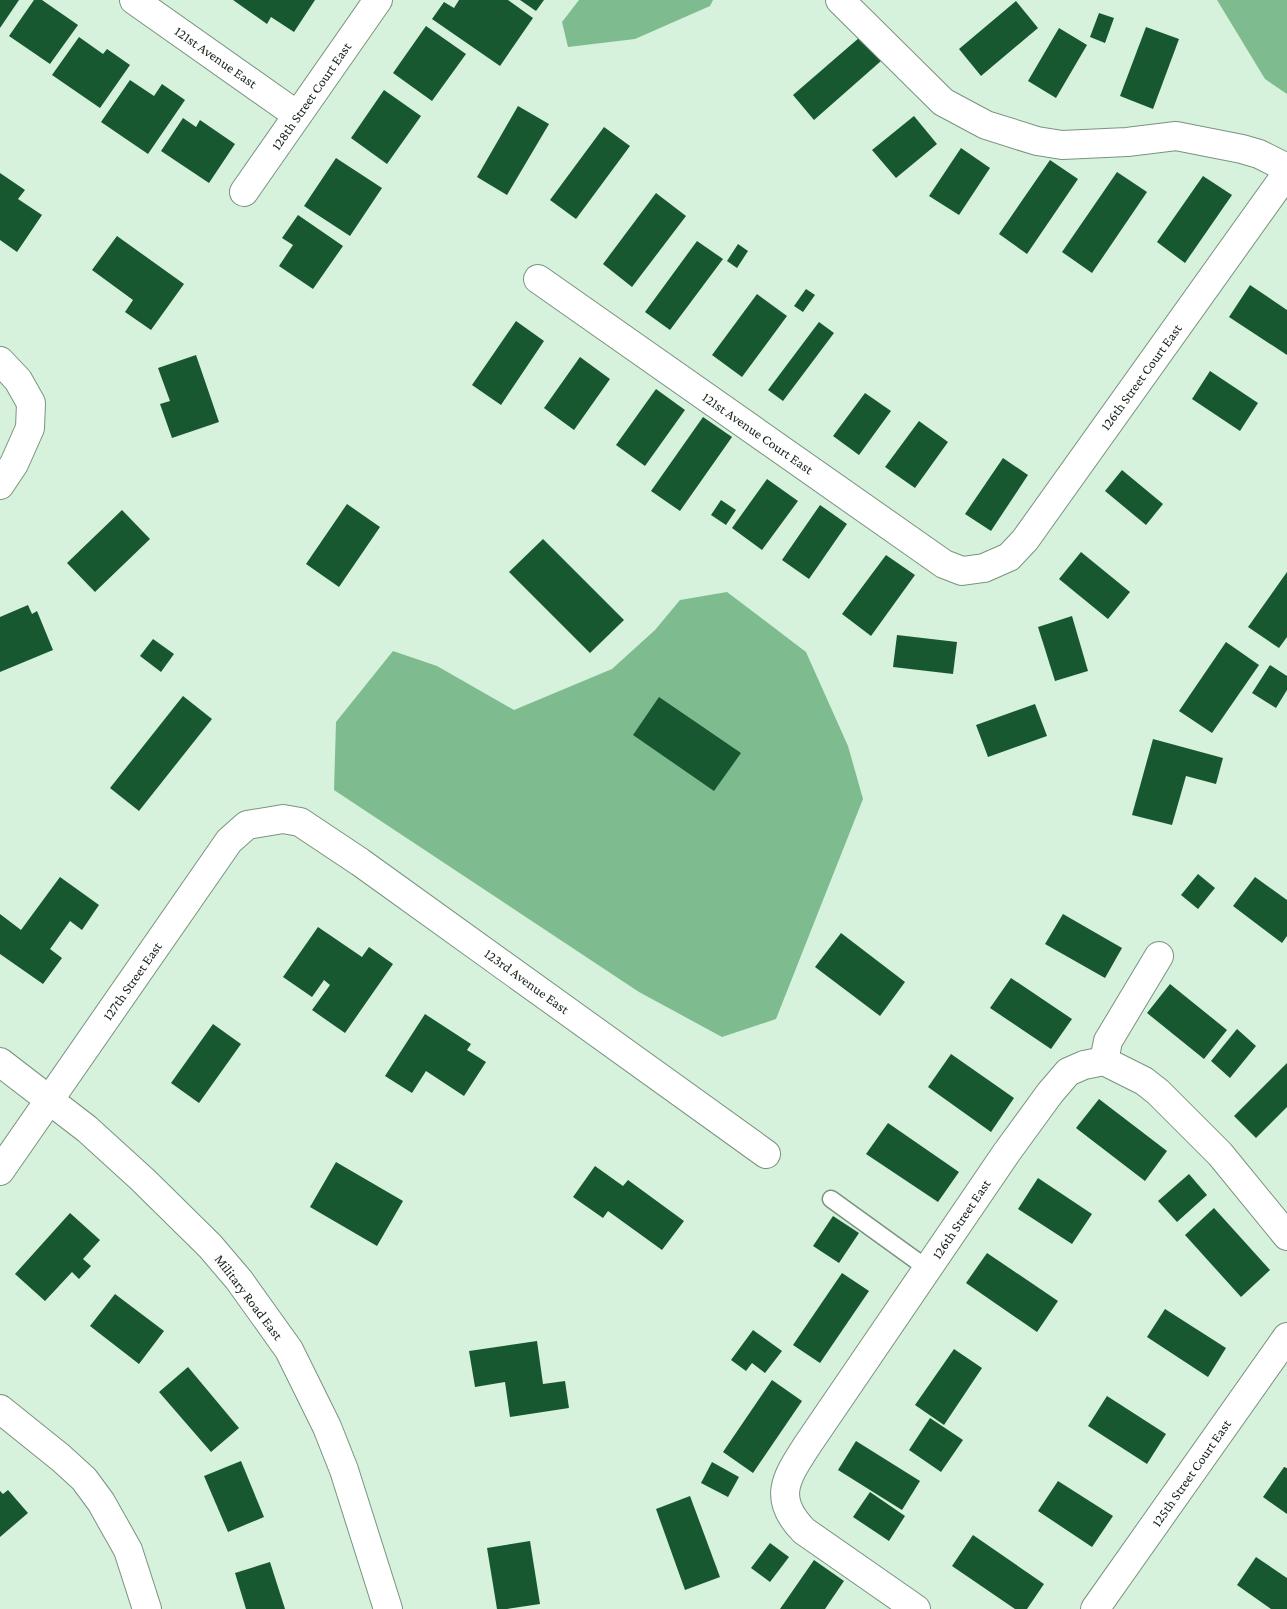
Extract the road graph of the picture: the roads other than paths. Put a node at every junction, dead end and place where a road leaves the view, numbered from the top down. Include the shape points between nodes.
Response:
1 (134, 0) edge
2 (378, 0) edge
3 (840, 0) edge
4 (297, 115) junction
5 (1287, 168) edge
6 (1287, 173) edge
7 (244, 192) dead end
8 (538, 279) dead end
9 (0, 361) edge
10 (0, 485) edge
11 (984, 568) joint
12 (283, 819) joint
13 (1159, 956) dead end
14 (1104, 1061) junction
15 (0, 1062) edge
16 (50, 1100) junction
17 (766, 1154) dead end
18 (0, 1171) edge
19 (831, 1199) dead end
20 (1287, 1236) edge
21 (928, 1269) junction
22 (1287, 1337) edge
23 (0, 1409) edge
24 (148, 1609) edge
25 (388, 1609) edge
26 (916, 1609) edge
27 (1095, 1609) edge

1 - 4 street, 121st Avenue East
2 - 4 street, 128th Street Court East
3 - 5 street via 943,102 986,125 1062,145 1176,136 1242,149
4 - 7 street, 128th Street Court East
6 - 11 street, 126th Street Court East via 1025,540 1009,557
8 - 11 street, 121st Avenue Court East via 944,564 962,571
9 - 10 street via 18,380 31,403 30,428 14,464
12 - 16 street, 127th Street East via 248,825 229,841
12 - 17 street, 123rd Avenue East via 300,822 360,862
13 - 14 street via 1108,1041
14 - 20 street via 1144,1081 1158,1092 1220,1154
14 - 21 street, 126th Street East via 1068,1072 1050,1093
15 - 16 street, Military Road East
16 - 18 street, 127th Street East
16 - 25 street, Military Road East via 87,1128 210,1246 239,1280 289,1350 340,1461
19 - 21 lane
21 - 26 street, 126th Street East via 789,1474 785,1488 787,1506 794,1522
22 - 27 street, 125th Street Court East
23 - 24 street via 61,1458 101,1502 128,1550

